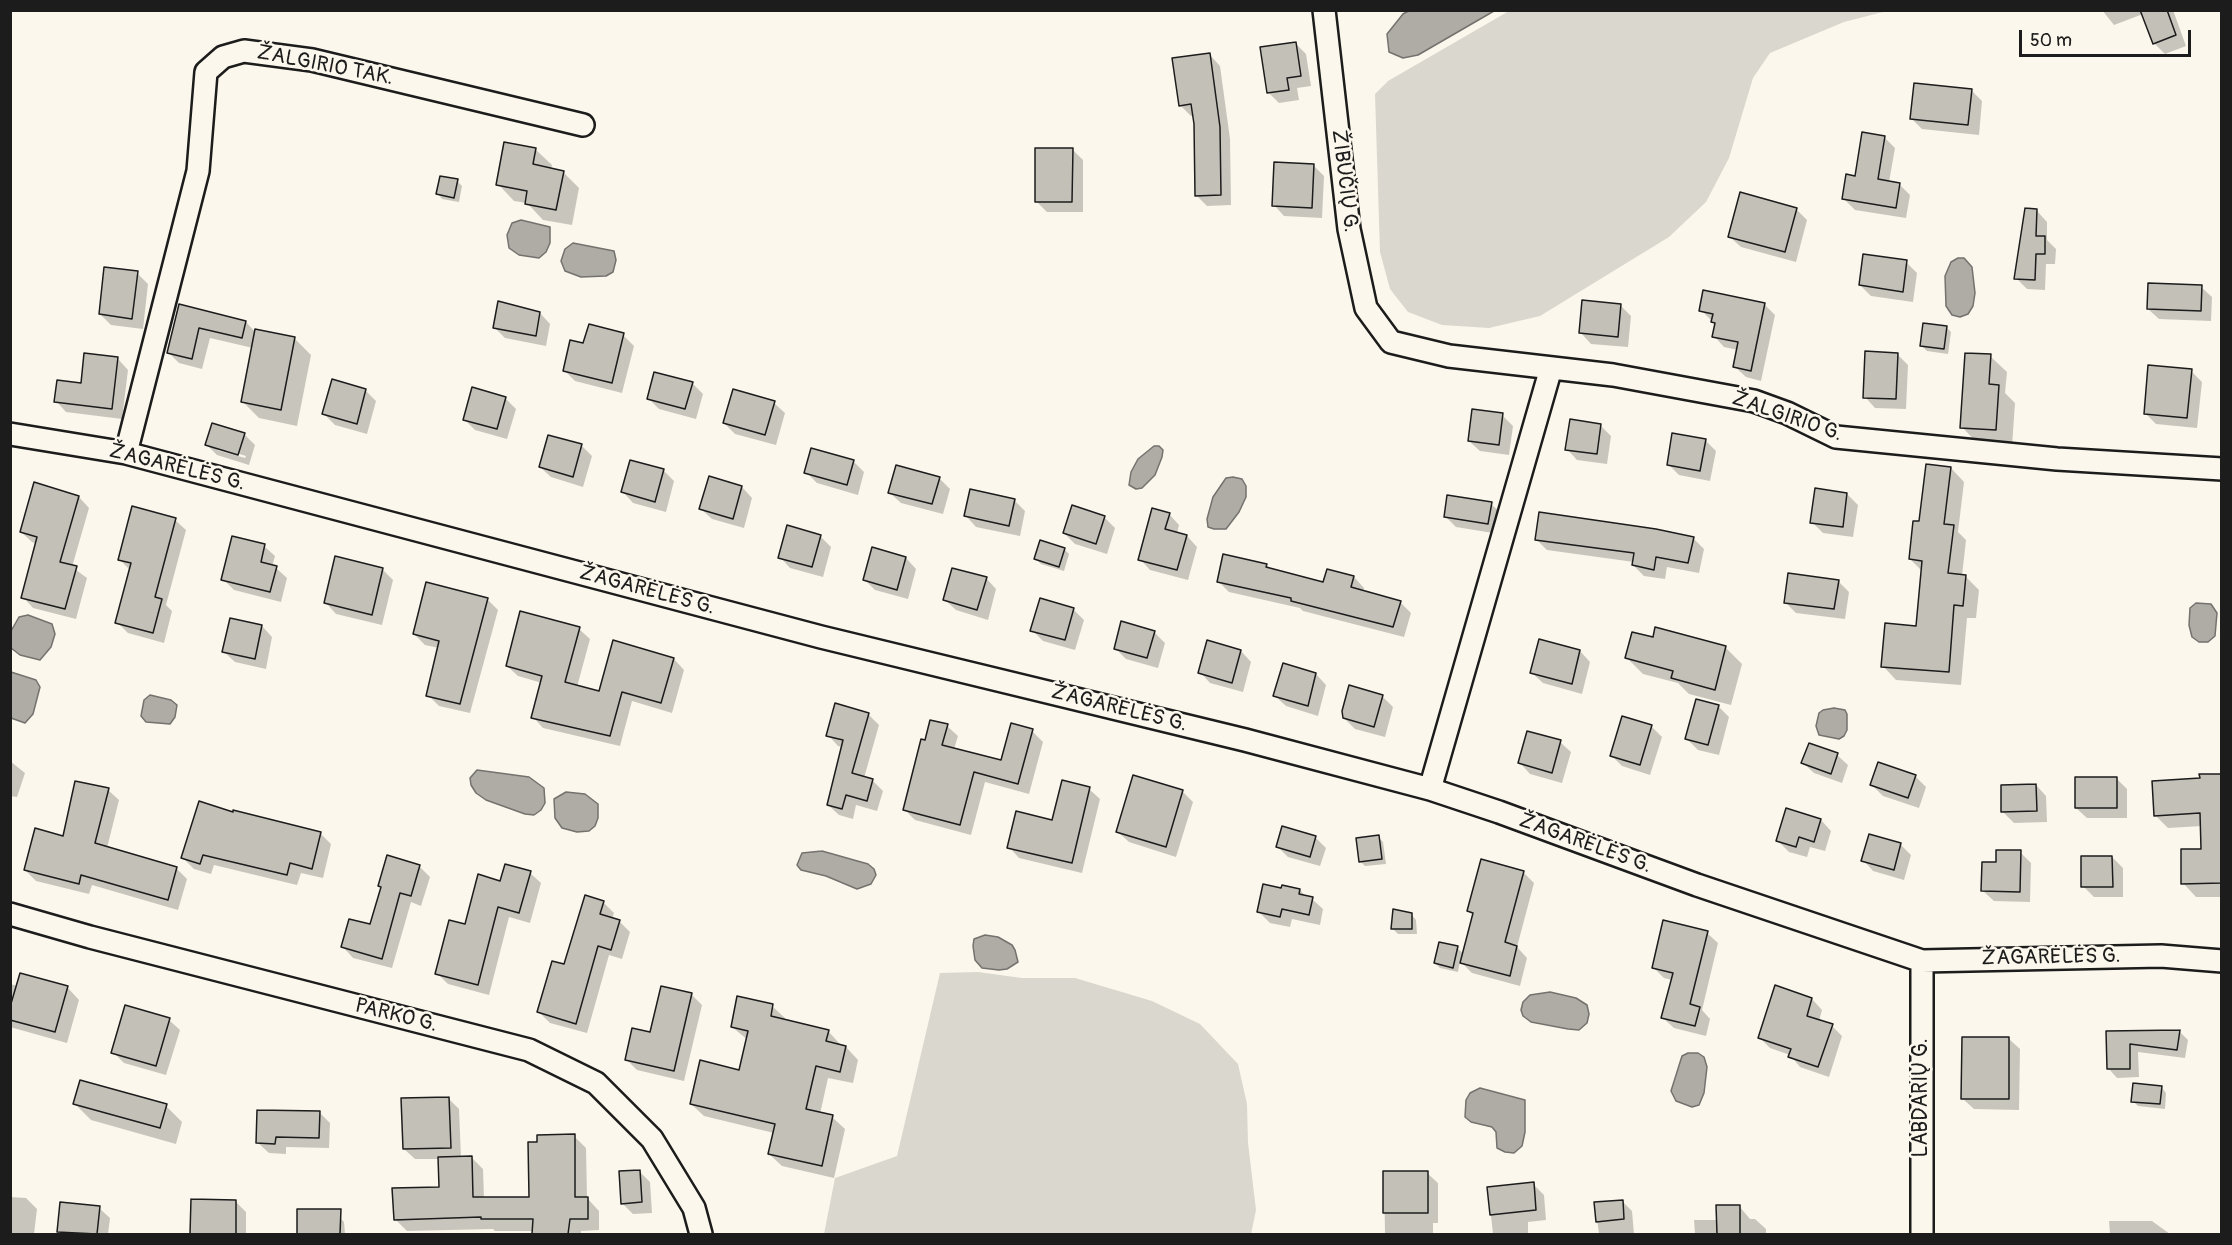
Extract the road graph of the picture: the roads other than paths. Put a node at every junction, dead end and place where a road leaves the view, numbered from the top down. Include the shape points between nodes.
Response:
1 (1324, 10) edge
2 (583, 125) dead end
3 (1391, 342) joint
4 (1551, 368) junction
5 (10, 434) edge
6 (126, 453) junction
7 (2222, 469) edge
8 (1430, 789) junction
9 (10, 914) edge
10 (1922, 961) junction
11 (2222, 961) edge
12 (700, 1234) edge
13 (1922, 1234) edge

1 - 3 street, ŽIBUČIŲ G. via 1349,229 1366,308
2 - 6 street, ŽALGIRIO TAK. via 312,60 244,51 223,57 206,72 198,171
3 - 4 street, ŽALGIRIO G. via 1449,356
4 - 7 street, ŽALGIRIO G. via 1613,375 1754,401 1836,437 2057,459
4 - 8 street
5 - 6 street, ŽAGARĖLĖS G.
6 - 8 street, ŽAGARĖLĖS G. via 821,637
8 - 10 street, ŽAGARĖLĖS G.
9 - 12 street, PARKO G. via 529,1050 597,1083 652,1139 694,1208
10 - 11 street, ŽAGARĖLĖS G. via 2161,956
10 - 13 street, LABDARIŲ G.

